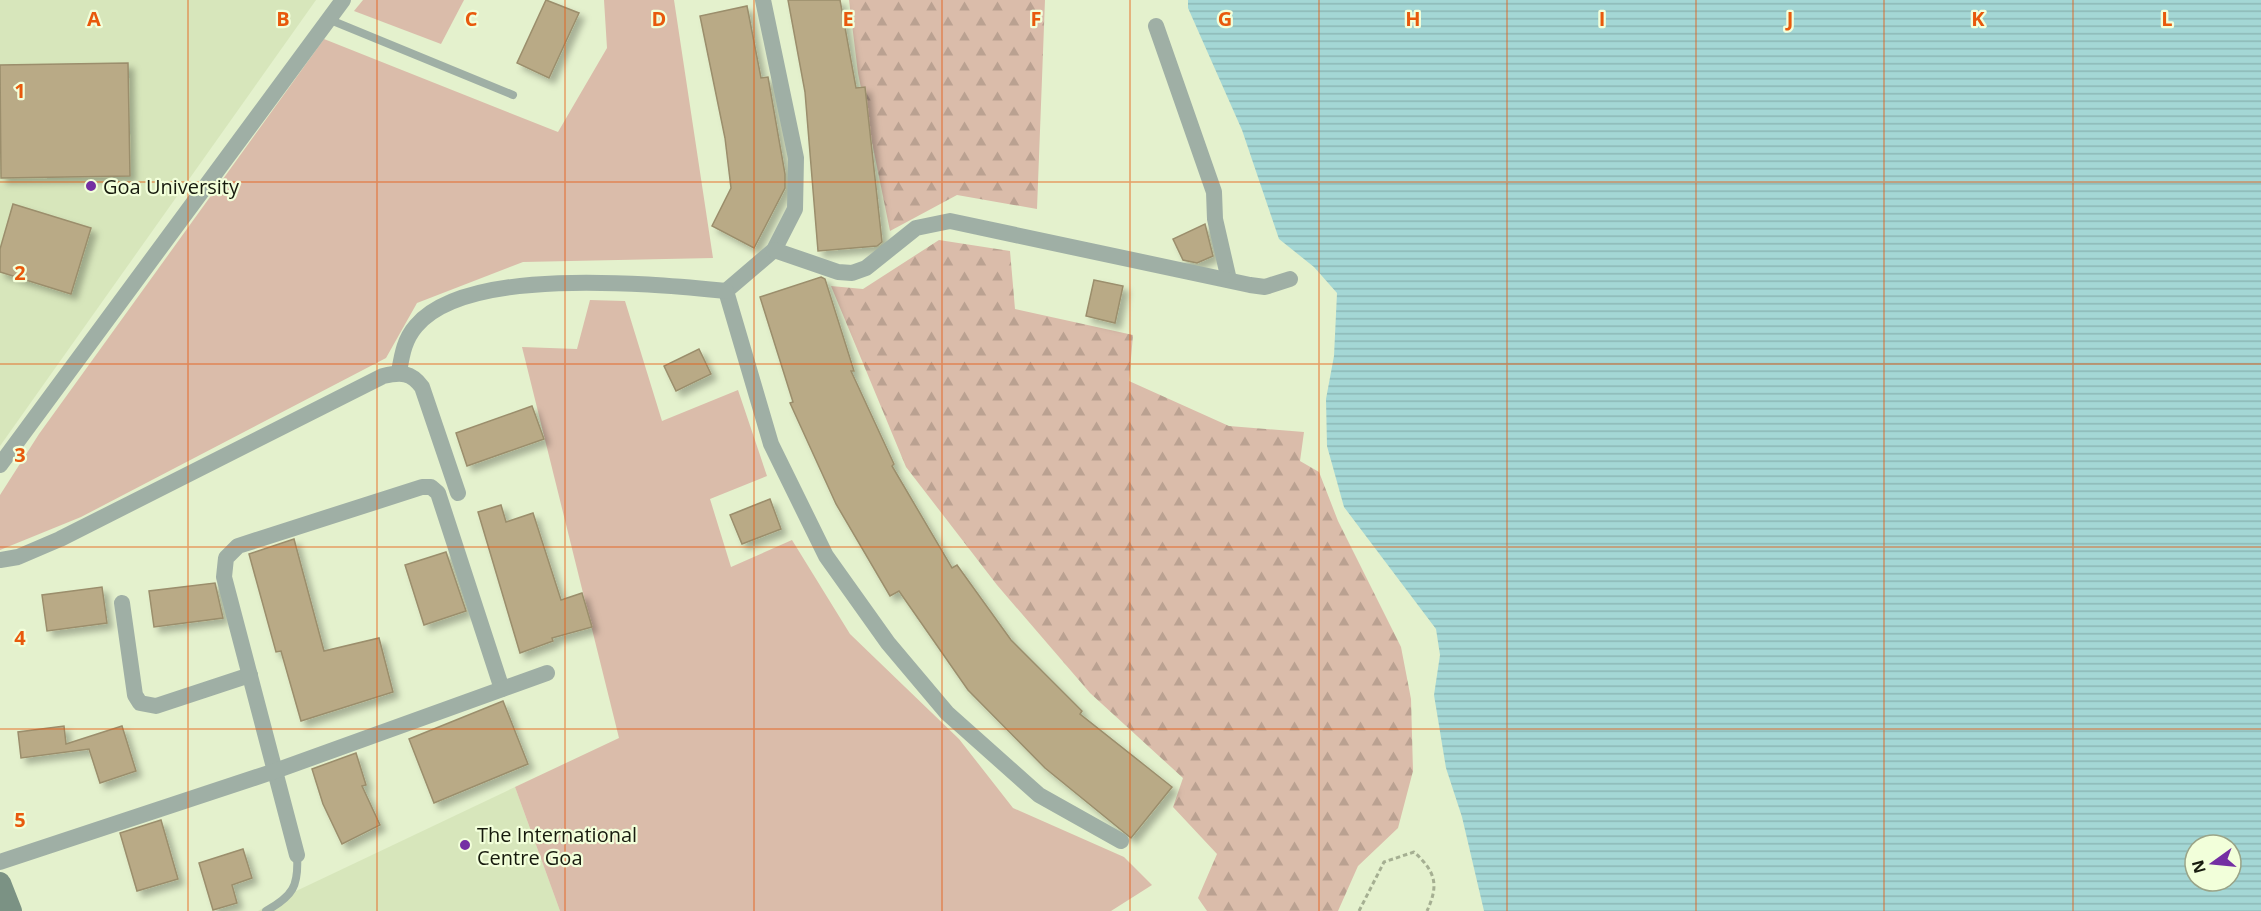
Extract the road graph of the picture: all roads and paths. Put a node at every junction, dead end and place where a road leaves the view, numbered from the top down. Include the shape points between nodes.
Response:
1 (343, 0) edge
2 (763, 0) edge
3 (328, 19) junction
4 (1156, 26) dead end
5 (513, 95) dead end
6 (774, 250) junction
7 (1290, 279) dead end
8 (1229, 280) junction
9 (726, 291) junction
10 (399, 372) junction
11 (0, 465) edge
12 (458, 493) dead end
13 (0, 560) edge
14 (122, 603) dead end
15 (547, 673) dead end
16 (250, 675) junction
17 (502, 689) junction
18 (275, 771) junction
19 (1120, 841) dead end
20 (297, 855) joint
21 (0, 862) edge
22 (0, 883) edge
23 (11, 911) edge
24 (266, 911) edge
25 (1359, 911) edge
26 (1427, 911) edge

1 - 3 street
2 - 6 street via 796,158 795,209
3 - 5 lane
3 - 11 street
4 - 8 street via 1214,192 1215,219
6 - 8 street via 838,272 852,273 866,268 916,228 950,221
6 - 9 street
7 - 8 street via 1265,286
9 - 10 street via 526,284 459,299 417,325 404,343
9 - 19 street via 771,444 826,556 874,624 947,713 1039,795
10 - 12 street via 414,376 422,387
10 - 13 street via 383,376 60,539
14 - 16 street via 135,695 140,703 156,706
15 - 17 street
16 - 17 street via 224,577 226,558 238,546 431,487 438,493
16 - 18 street
17 - 18 street
18 - 20 street
18 - 21 street
20 - 24 lane via 299,875 295,887 282,902
22 - 23 main road
25 - 26 path via 1384,862 1414,852 1429,866 1436,893

